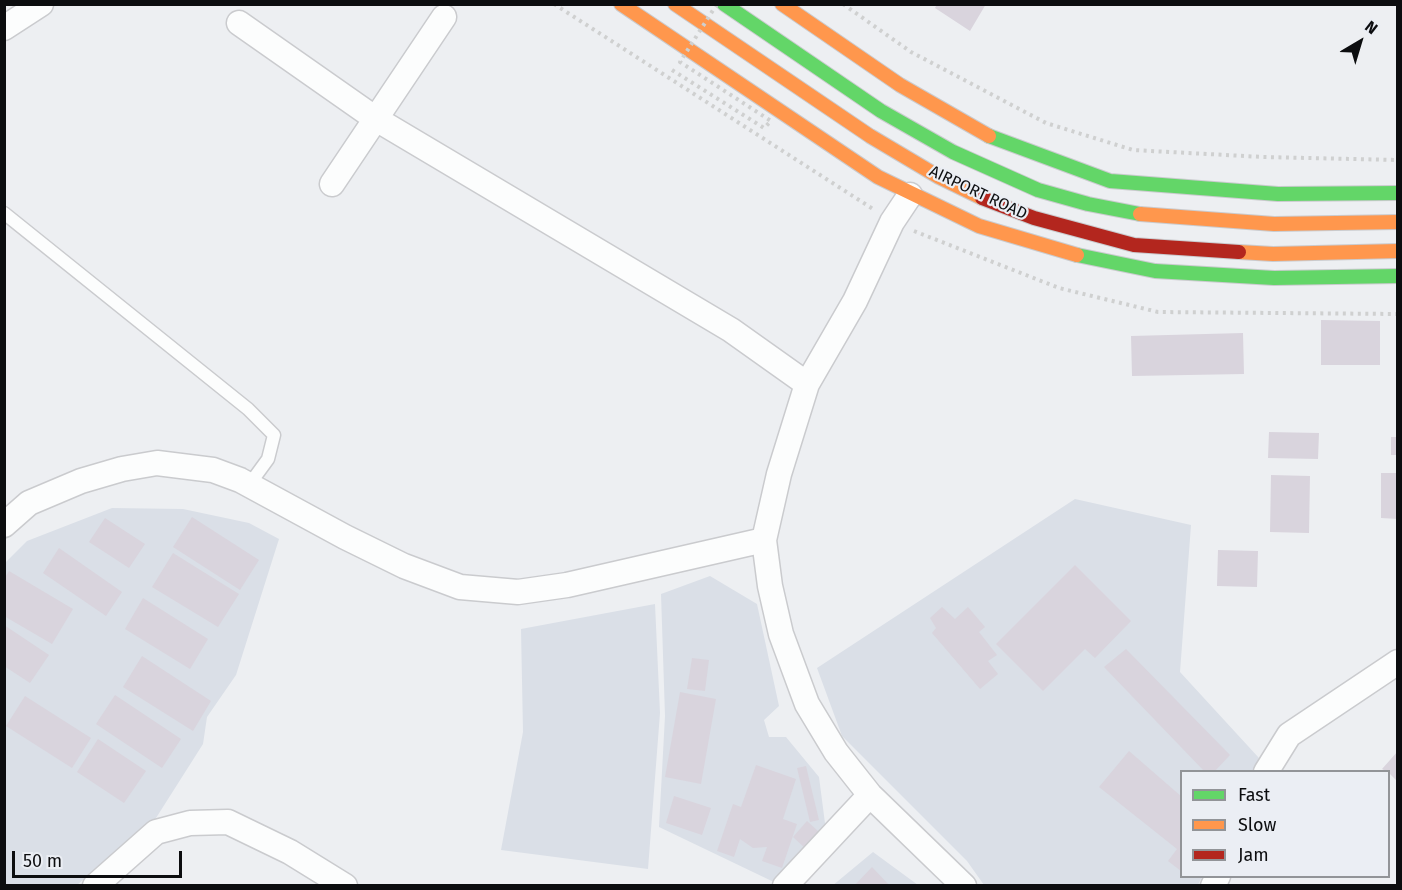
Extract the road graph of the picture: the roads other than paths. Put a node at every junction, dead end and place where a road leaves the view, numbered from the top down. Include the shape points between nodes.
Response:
1 (41, 4) edge
2 (621, 4) edge
3 (675, 4) edge
4 (724, 4) edge
5 (782, 4) edge
6 (444, 17) dead end
7 (239, 23) dead end
8 (4, 28) edge
9 (376, 119) junction
10 (332, 184) dead end
11 (1398, 192) edge
12 (910, 195) junction
13 (4, 213) edge
14 (1398, 222) edge
15 (1398, 251) edge
16 (1397, 278) edge
17 (807, 384) junction
18 (249, 485) junction
19 (4, 525) edge
20 (764, 540) junction
21 (1398, 662) edge
22 (1267, 770) edge
23 (870, 795) junction
24 (95, 885) edge
25 (345, 885) edge
26 (784, 885) edge
27 (964, 885) edge

1 - 8 street
2 - 12 main road
3 - 15 main road, AIRPORT ROAD via 870,136 949,182 1034,218 1134,245 1273,254
4 - 14 main road, AIRPORT ROAD via 881,111 953,152 1038,190 1133,213 1274,224
5 - 11 main road via 900,85 996,140 1110,181 1278,194
6 - 9 street
7 - 9 street
9 - 10 street
9 - 17 street via 731,330
12 - 16 main road via 979,226 1076,255 1155,271 1274,278
12 - 17 street
13 - 18 lane via 248,409 274,435 268,459
17 - 20 street via 779,474
18 - 19 street via 213,470 157,463 81,481 29,503
18 - 20 street via 404,566 460,587 518,591 567,585
20 - 23 street via 781,634 807,704 836,753
21 - 22 street via 1289,735
23 - 26 street
23 - 27 street
24 - 25 street via 156,832 190,823 228,822

